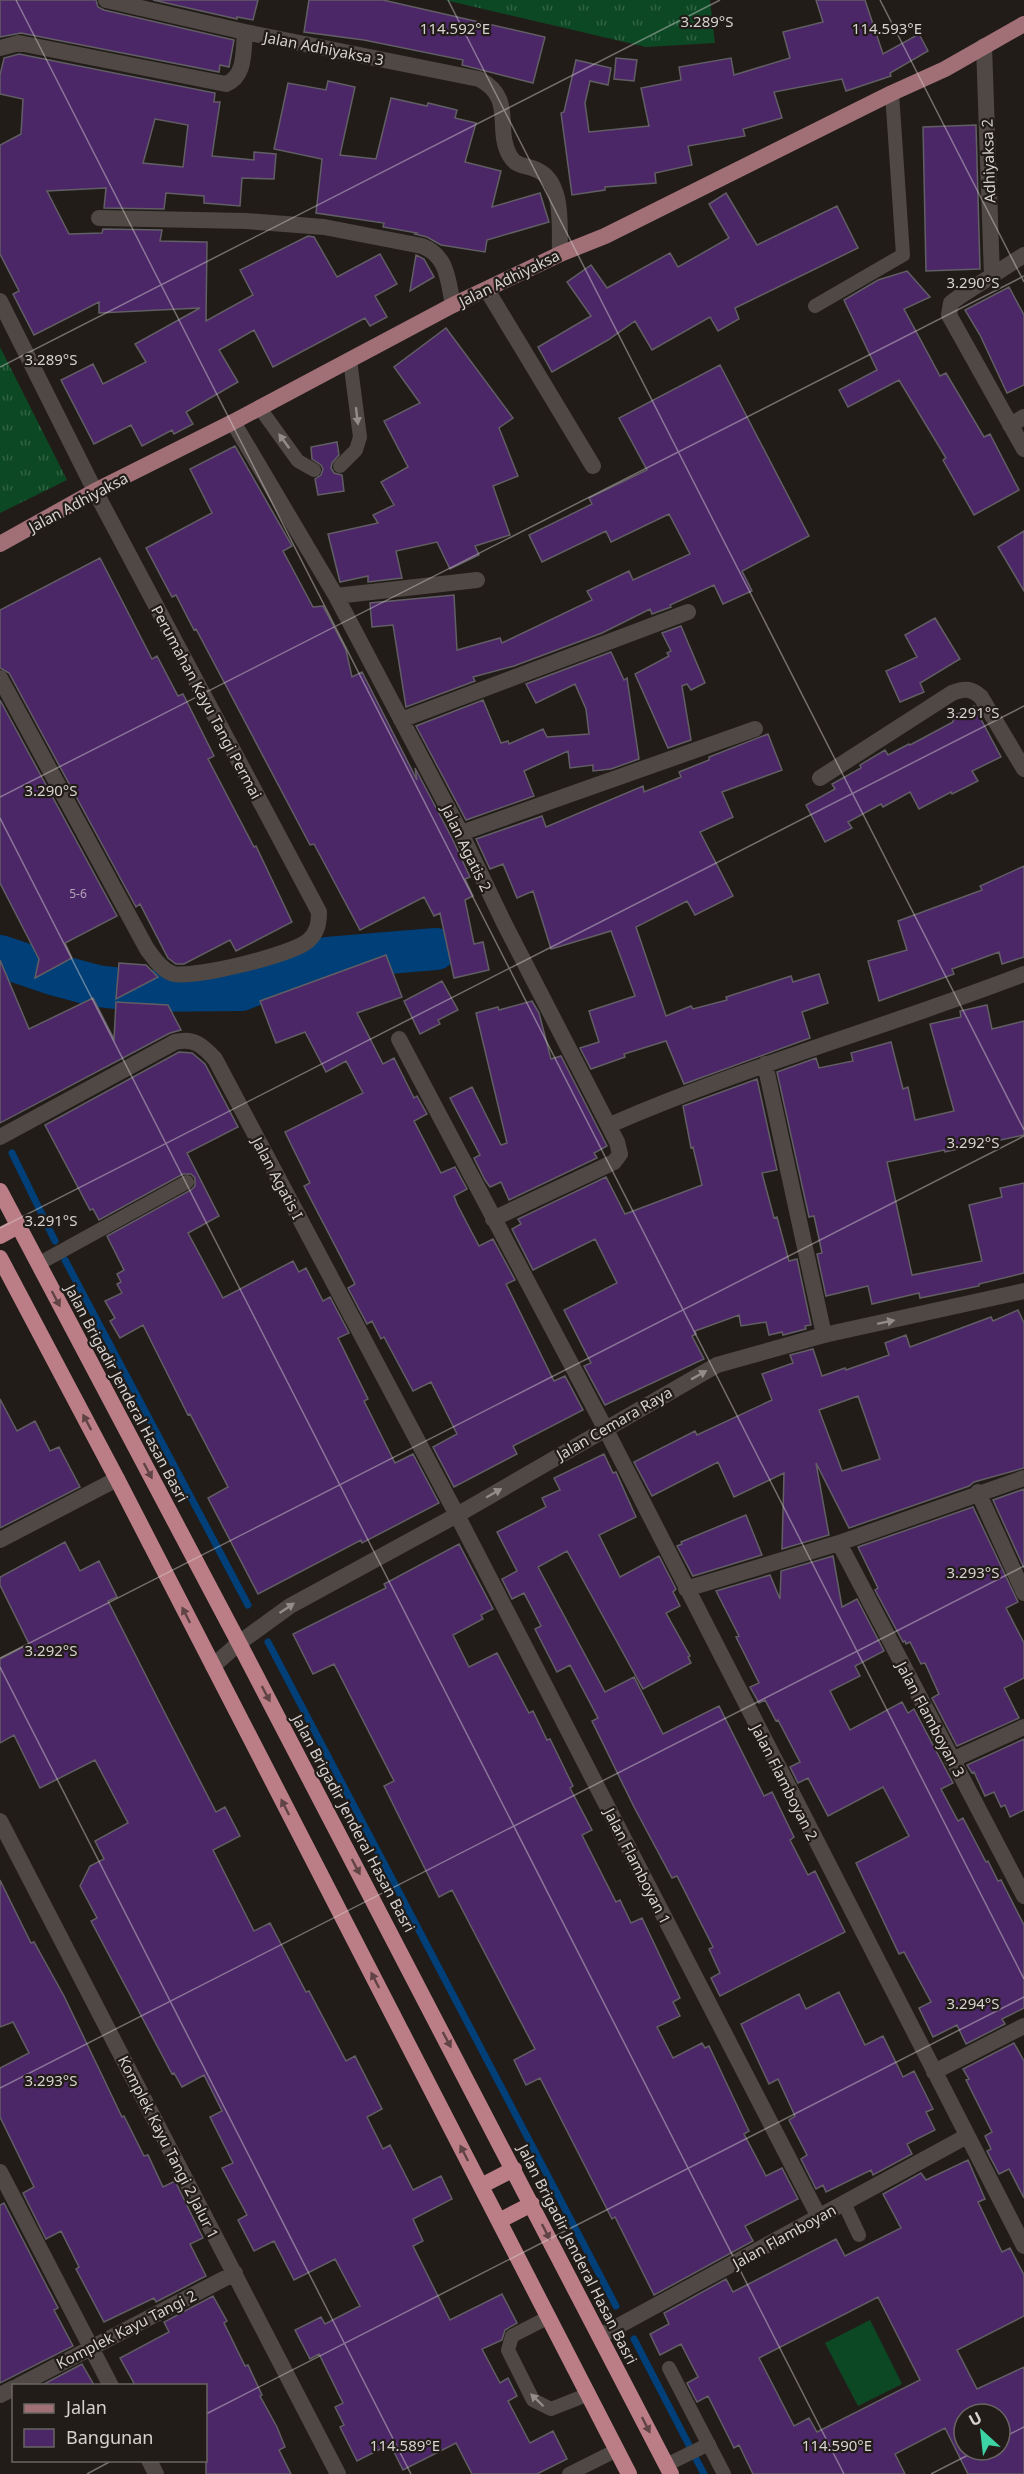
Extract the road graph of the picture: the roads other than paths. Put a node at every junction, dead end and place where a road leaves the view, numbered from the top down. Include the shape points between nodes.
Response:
1 (106, 0) edge
2 (1024, 24) edge
3 (245, 33) junction
4 (984, 46) junction
5 (0, 48) edge
6 (892, 93) junction
7 (99, 218) dead end
8 (560, 254) junction
9 (1024, 255) edge
10 (992, 276) junction
11 (487, 290) junction
12 (0, 301) edge
13 (453, 305) junction
14 (815, 306) dead end
15 (350, 360) junction
16 (259, 407) junction
17 (1017, 421) edge
18 (233, 422) junction
19 (1024, 449) edge
20 (340, 466) dead end
21 (593, 466) dead end
22 (314, 470) dead end
23 (95, 491) junction
24 (0, 544) edge
25 (477, 580) dead end
26 (336, 596) junction
27 (688, 612) dead end
28 (0, 678) edge
29 (401, 720) junction
30 (755, 729) dead end
31 (1024, 769) edge
32 (820, 778) dead end
33 (461, 833) junction
34 (1024, 974) edge
35 (399, 1039) dead end
36 (765, 1064) junction
37 (610, 1125) junction
38 (0, 1137) edge
39 (187, 1182) dead end
40 (0, 1191) edge
41 (493, 1219) junction
42 (18, 1226) junction
43 (0, 1236) edge
44 (0, 1258) edge
45 (38, 1264) junction
46 (1024, 1291) edge
47 (824, 1335) junction
48 (605, 1428) junction
49 (1024, 1478) edge
50 (117, 1479) junction
51 (978, 1492) junction
52 (457, 1515) junction
53 (0, 1540) edge
54 (839, 1543) junction
55 (686, 1589) junction
56 (1024, 1593) edge
57 (239, 1642) junction
58 (213, 1666) junction
59 (1024, 1727) edge
60 (952, 1760) junction
61 (0, 1821) edge
62 (1022, 1888) edge
63 (1024, 2026) edge
64 (934, 2072) junction
65 (967, 2136) junction
66 (514, 2169) junction
67 (0, 2172) edge
68 (481, 2186) junction
69 (844, 2203) junction
70 (532, 2204) junction
71 (819, 2217) junction
72 (499, 2221) junction
73 (859, 2235) dead end
74 (1024, 2246) edge
75 (235, 2273) junction
76 (549, 2318) junction
77 (600, 2336) junction
78 (90, 2347) junction
79 (669, 2368) dead end
80 (20, 2384) edge
81 (110, 2384) edge
82 (589, 2394) junction
83 (698, 2449) junction
84 (617, 2450) junction
85 (669, 2470) edge
86 (577, 2472) edge
87 (338, 2474) edge
88 (629, 2474) edge
89 (724, 2474) edge

1 - 3 street
2 - 4 main road, Jalan Adhiyaksa
3 - 5 street, Jalan Adhiyaksa 3 via 241,67 237,76 225,84 19,43
3 - 8 street, Jalan Adhiyaksa 3 via 488,84 497,94 503,111 509,155 514,162 536,169 552,181 558,207
4 - 6 main road, Jalan Adhiyaksa
4 - 10 street, Adhiyaksa 2
6 - 8 main road, Jalan Adhiyaksa via 604,236
6 - 14 lane via 903,255
7 - 13 street via 324,227 422,246 436,253 446,269
8 - 11 main road, Jalan Adhiyaksa
9 - 10 street
10 - 17 street via 951,303 949,315
11 - 13 main road, Jalan Adhiyaksa
11 - 21 street
12 - 23 street, Perumahan Kayu Tangi Permai
13 - 15 main road, Jalan Adhiyaksa
15 - 16 main road, Jalan Adhiyaksa
15 -> 20 lane via 360,437 356,450
16 - 18 main road, Jalan Adhiyaksa
22 -> 16 lane via 298,461
17 - 19 street
18 - 23 main road, Jalan Adhiyaksa
18 - 26 street, Jalan Agatis 2
23 - 24 main road, Jalan Adhiyaksa
23 - 28 street, Perumahan Kayu Tangi Permai via 319,912 318,928 305,943 289,951 219,969 187,975 162,967 147,949
25 - 26 street
26 - 29 street, Jalan Agatis 2
27 - 29 street
29 - 33 street, Jalan Agatis 2
30 - 33 street
31 - 32 street via 981,697 964,688
33 - 37 street, Jalan Agatis 2
34 - 36 street
35 - 41 street, Jalan Flamboyan 2
36 - 37 street
36 - 47 street
37 - 41 street, Jalan Agatis 2 via 620,1154 616,1160
38 - 52 street, Jalan Agatis I via 175,1042 189,1040 203,1046 215,1059
39 - 45 lane
40 - 42 highway, Jalan Brigadir Jenderal Hasan Basri
41 - 48 street, Jalan Flamboyan 2
42 - 43 highway
42 - 45 highway, Jalan Brigadir Jenderal Hasan Basri
50 -> 44 highway
45 -> 57 highway, Jalan Brigadir Jenderal Hasan Basri
47 -> 46 street, Jalan Cemara Raya
48 -> 47 street, Jalan Cemara Raya via 717,1365
52 -> 48 street, Jalan Cemara Raya
48 - 55 street, Jalan Flamboyan 2
49 - 51 street
50 - 53 street
58 -> 50 highway
51 - 54 street
51 - 56 street
57 -> 52 street, Jalan Cemara Raya via 290,1606
52 - 71 street, Jalan Flamboyan 1
54 - 55 street
54 - 60 street, Jalan Flamboyan 3
55 - 64 street, Jalan Flamboyan 2
57 - 58 street, Jalan Cemara Raya
57 -> 66 highway, Jalan Brigadir Jenderal Hasan Basri
68 -> 58 highway
59 - 60 street
60 - 62 street, Jalan Flamboyan 3
61 - 75 street, Komplek Kayu Tangi 2 Jalur 1
63 - 64 street
64 - 65 street, Jalan Flamboyan 2
65 - 69 street, Jalan Flamboyan
65 - 74 street, Jalan Flamboyan 2
66 - 68 highway
66 - 70 highway, Jalan Brigadir Jenderal Hasan Basri
67 - 78 street
68 - 72 highway
69 - 71 street, Jalan Flamboyan
69 - 73 lane
70 - 72 highway
70 -> 77 highway, Jalan Brigadir Jenderal Hasan Basri
71 - 77 street, Jalan Flamboyan
72 - 76 highway
75 - 78 street, Komplek Kayu Tangi 2
75 - 87 street, Komplek Kayu Tangi 2 Jalur 1
76 - 82 highway
82 -> 76 lane via 559,2408 545,2408 533,2400 513,2363 508,2350 512,2336
77 -> 85 highway, Jalan Brigadir Jenderal Hasan Basri
78 - 80 street, Komplek Kayu Tangi 2
78 - 81 street
79 - 83 lane
82 - 84 highway
83 - 85 lane
83 - 89 lane
84 - 86 lane
84 - 88 highway

